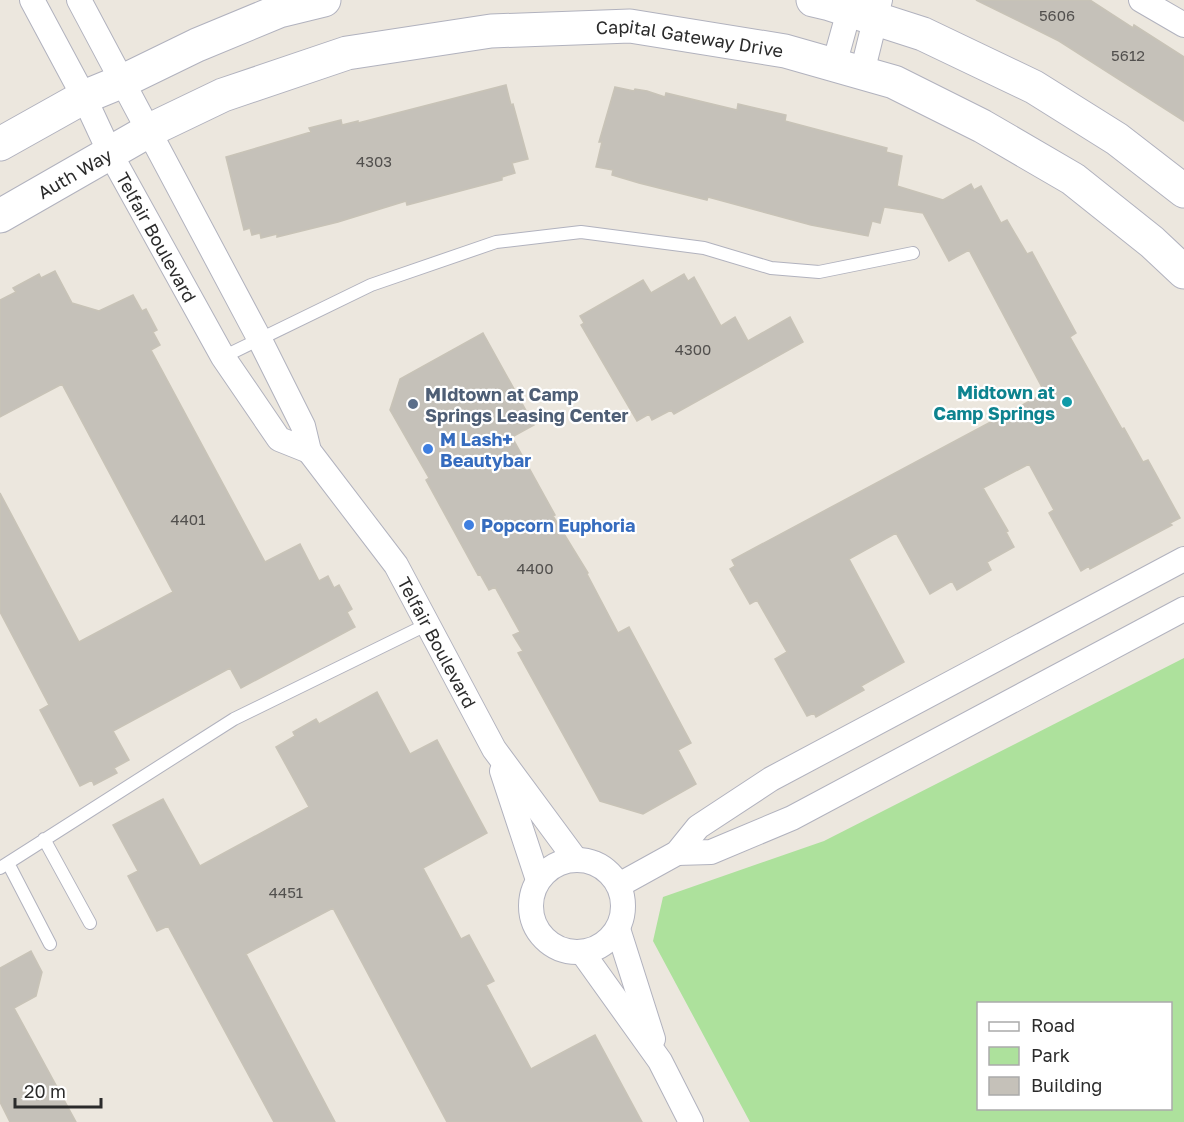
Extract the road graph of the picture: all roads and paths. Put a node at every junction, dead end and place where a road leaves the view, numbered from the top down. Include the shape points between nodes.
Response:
1 (32, 0) edge
2 (79, 0) edge
3 (324, 0) edge
4 (813, 0) edge
5 (1141, 0) edge
6 (864, 7) edge
7 (1184, 25) edge
8 (848, 69) junction
9 (129, 78) junction
10 (84, 97) junction
11 (150, 130) junction
12 (0, 144) edge
13 (110, 153) junction
14 (1184, 191) edge
15 (0, 216) edge
16 (913, 253) dead end
17 (1184, 272) edge
18 (260, 340) junction
19 (223, 357) junction
20 (309, 452) junction
21 (1184, 559) edge
22 (1184, 609) edge
23 (428, 624) junction
24 (494, 749) junction
25 (44, 840) junction
26 (677, 853) junction
27 (576, 860) junction
28 (4, 865) edge
29 (538, 880) junction
30 (619, 885) junction
31 (90, 923) dead end
32 (618, 929) junction
33 (50, 944) dead end
34 (582, 952) junction
35 (660, 1061) junction
36 (691, 1122) edge

1 - 10 street, Telfair Boulevard
2 - 9 street, Telfair Boulevard
3 - 9 street via 279,11
4 - 6 street
5 - 7 street
6 - 8 street
6 - 14 street via 1034,87 1117,139
8 - 11 street, Capital Gateway Drive via 784,51 630,26 491,31 347,52 223,95
8 - 17 street, Capital Gateway Drive via 894,82 982,126 1073,179
9 - 10 street
9 - 11 street, Telfair Boulevard
10 - 12 street
10 - 13 street, Telfair Boulevard
11 - 13 street, Auth Way
11 - 18 street, Telfair Boulevard
13 - 15 street, Auth Way
13 - 19 street, Telfair Boulevard
16 - 18 lane via 819,272 771,268 704,248 581,232 496,242 371,285
18 - 19 lane
18 - 20 street, Telfair Boulevard via 303,426
19 - 20 street, Telfair Boulevard via 279,440
20 - 23 street, Telfair Boulevard via 396,565
21 - 26 street via 771,779 698,826
22 - 26 street via 792,818 711,852
23 - 24 street, Telfair Boulevard
23 - 25 lane via 234,719
24 - 27 street, Telfair Boulevard
24 - 29 street, Telfair Boulevard
25 - 28 lane
25 - 31 lane
26 - 30 street
27 - 29 street via 555,865
27 - 30 street via 601,866
28 - 33 lane
29 - 34 street via 532,894 534,923 554,946
30 - 32 street via 624,907
32 - 34 street via 609,940
32 - 35 street
34 - 35 street
35 - 36 street

